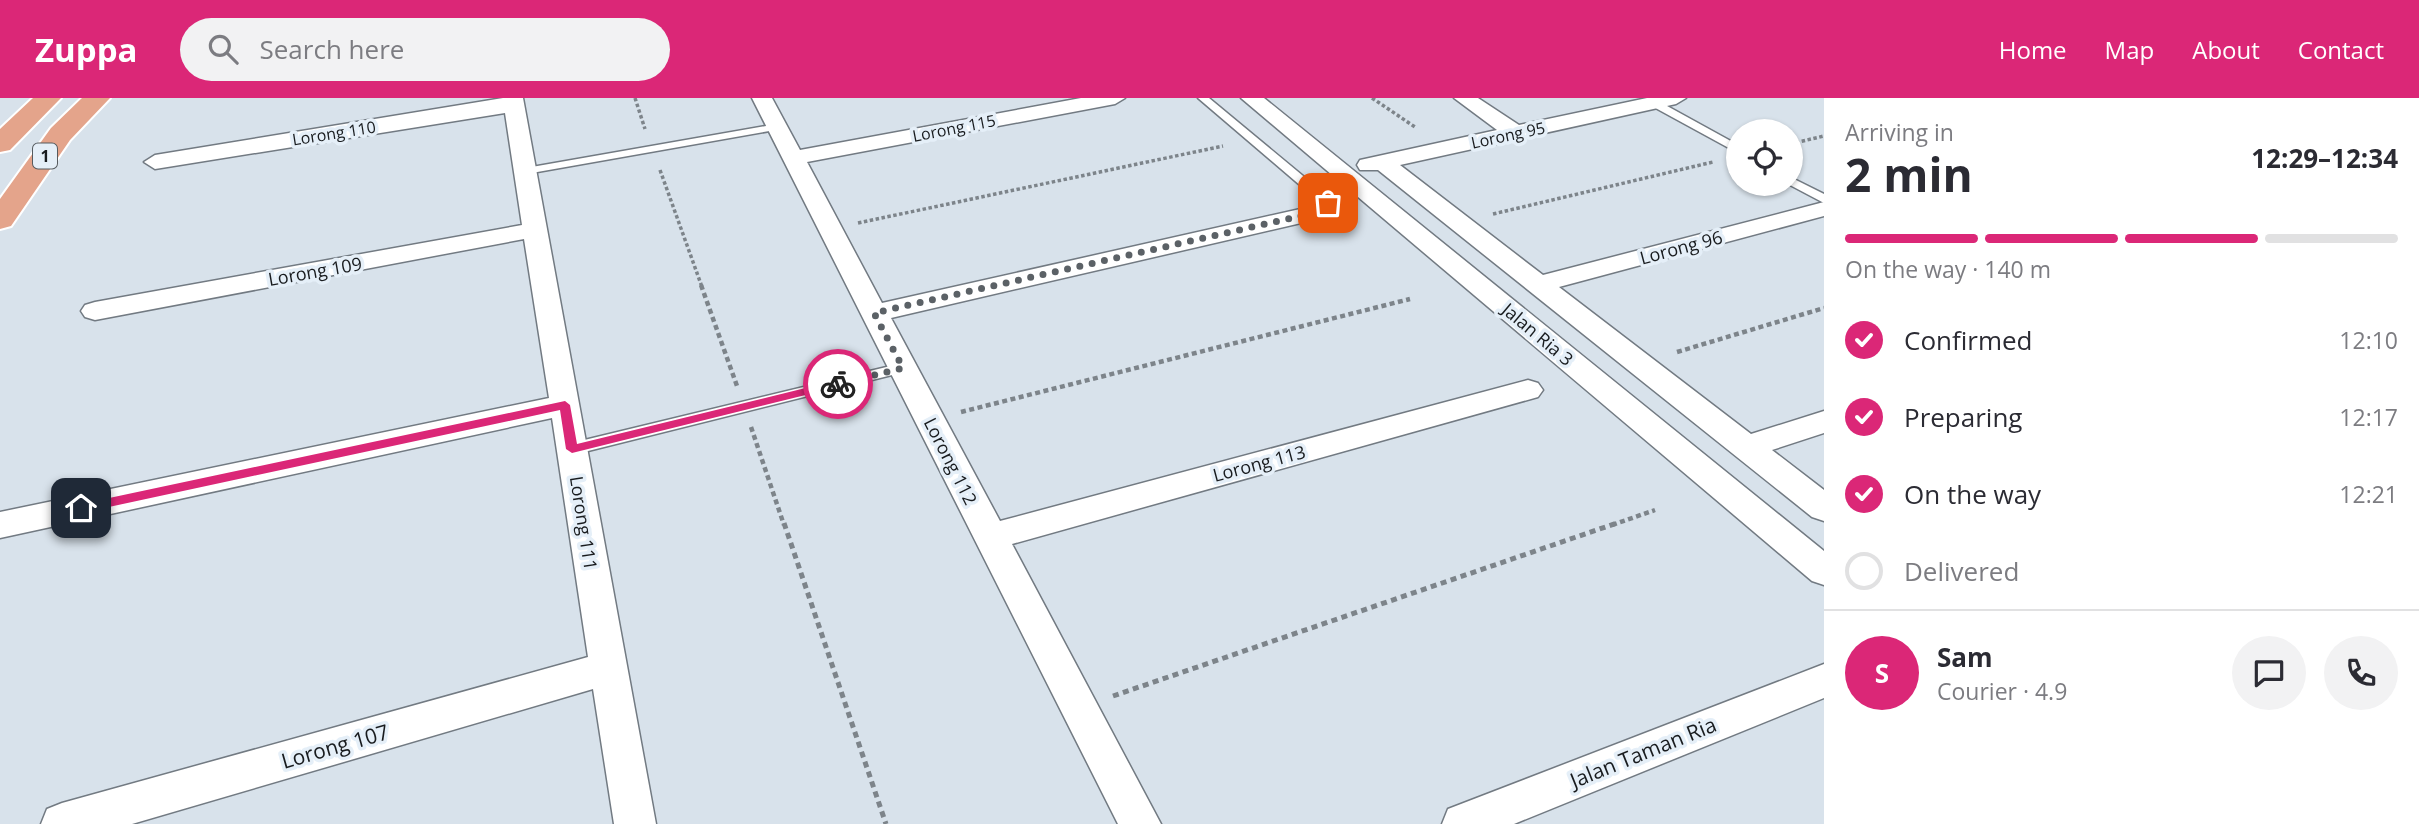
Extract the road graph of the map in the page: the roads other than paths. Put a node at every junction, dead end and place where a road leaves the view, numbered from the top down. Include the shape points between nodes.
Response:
1 (48, 98) edge
2 (97, 98) edge
3 (762, 98) edge
4 (1115, 98) edge
5 (1203, 98) edge
6 (1251, 98) edge
7 (1464, 98) edge
8 (1664, 100) edge
9 (514, 101) edge
10 (777, 127) junction
11 (1516, 133) junction
12 (1726, 142) edge
13 (0, 144) edge
14 (794, 158) junction
15 (155, 162) dead end
16 (1382, 162) junction
17 (526, 171) junction
18 (1340, 171) junction
19 (1803, 187) edge
20 (1824, 199) edge
21 (1824, 209) edge
22 (1327, 210) joint
23 (0, 220) edge
24 (536, 230) junction
25 (1538, 284) junction
26 (95, 311) dead end
27 (874, 313) junction
28 (903, 368) junction
29 (1528, 390) dead end
30 (565, 405) junction
31 (1824, 422) edge
32 (1746, 447) junction
33 (572, 449) junction
34 (1824, 508) edge
35 (0, 525) edge
36 (990, 537) junction
37 (1824, 571) edge
38 (608, 668) junction
39 (1824, 681) edge
40 (61, 824) edge
41 (635, 824) edge
42 (1140, 824) edge
43 (1463, 824) edge

1 - 13 main road, 1
2 - 23 main road, 1 via 60,134
3 - 10 street, Lorong 112
4 - 14 street, Lorong 115
5 - 22 lane via 1328,203
6 - 18 street, Jalan Ria 3
7 - 11 street
8 - 11 street, Lorong 95
8 - 12 lane
9 - 15 street, Lorong 110
9 - 17 street, Lorong 111
10 - 14 street, Lorong 112
10 - 17 lane
11 - 16 street, Lorong 95
14 - 27 street, Lorong 112
16 - 18 street, Lorong 95
16 - 25 street
17 - 24 street, Lorong 111
18 - 37 street, Jalan Ria 3
19 - 20 lane
21 - 25 street, Lorong 96
22 - 27 street
24 - 26 street, Lorong 109
24 - 30 street, Lorong 111
25 - 32 street
27 - 28 street, Lorong 112
28 - 33 lane
28 - 36 street, Lorong 112
29 - 36 street, Lorong 113
30 - 33 street, Lorong 111
30 - 35 street
31 - 32 street
32 - 34 street
33 - 38 street, Lorong 111
36 - 42 street, Lorong 112
38 - 40 street, Lorong 107
38 - 41 street, Lorong 111
39 - 43 street, Jalan Taman Ria

